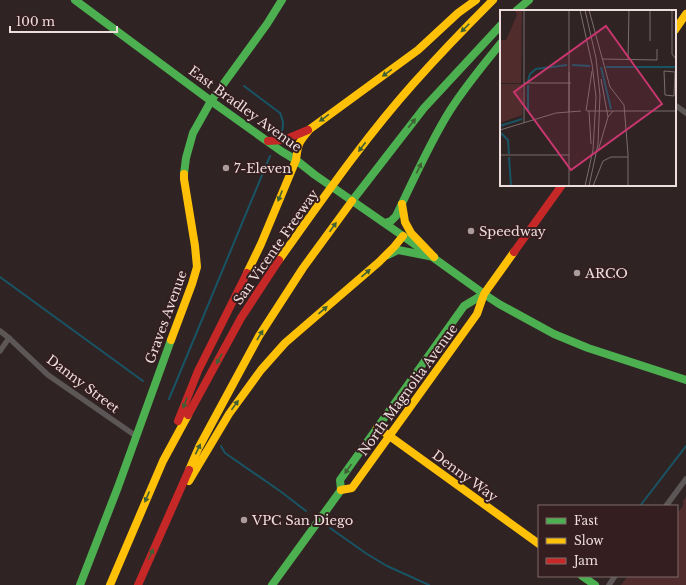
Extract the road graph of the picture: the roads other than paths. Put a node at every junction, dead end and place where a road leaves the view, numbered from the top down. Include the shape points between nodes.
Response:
1 (75, 0) edge
2 (282, 0) edge
3 (476, 0) edge
4 (492, 0) edge
5 (686, 14) edge
6 (500, 26) edge
7 (676, 29) edge
8 (500, 44) edge
9 (211, 101) junction
10 (676, 106) edge
11 (686, 113) edge
12 (310, 129) junction
13 (268, 141) junction
14 (296, 160) junction
15 (561, 186) edge
16 (402, 204) junction
17 (385, 223) junction
18 (403, 236) junction
19 (434, 258) junction
20 (379, 262) junction
21 (484, 294) junction
22 (0, 331) edge
23 (9, 338) junction
24 (0, 351) edge
25 (686, 380) edge
26 (377, 427) junction
27 (136, 436) junction
28 (389, 436) junction
29 (163, 461) junction
30 (686, 479) edge
31 (340, 490) junction
32 (667, 505) edge
33 (165, 523) junction
34 (538, 543) edge
35 (583, 577) edge
36 (80, 585) edge
37 (110, 585) edge
38 (138, 585) edge
39 (272, 585) edge
40 (595, 585) edge

1 - 9 main road, East Bradley Avenue
2 - 9 main road, Graves Avenue
3 -> 12 main road via 418,50
4 -> 29 main road, San Vicente Freeway via 413,84 380,124 273,268 241,318
5 - 7 main road
33 -> 6 main road via 199,447 259,336 303,268 424,108
16 -> 8 main road via 454,104 473,76
9 - 13 main road, East Bradley Avenue
9 - 27 main road, Graves Avenue via 193,133 184,172 197,267
10 - 11 street
12 - 13 main road via 284,140
12 - 14 main road via 298,145
13 - 14 main road, East Bradley Avenue
14 - 17 main road, East Bradley Avenue
14 -> 29 main road via 261,244 198,371
15 - 21 main road, North Magnolia Avenue
16 - 17 main road via 396,216
16 - 19 main road via 405,222 411,233
17 - 18 main road, East Bradley Avenue
18 - 19 main road, East Bradley Avenue
18 - 20 main road
19 - 20 main road via 398,250
19 - 21 main road
33 -> 20 main road via 229,414 261,370 285,343
21 - 25 main road via 554,334 588,348
21 - 26 main road, North Magnolia Avenue via 464,306
21 - 28 main road, North Magnolia Avenue via 478,314
22 - 23 street, Danny Street
23 - 24 street
23 - 27 street, Danny Street via 48,375
26 - 28 main road, Denny Way
26 -> 31 main road, North Magnolia Avenue via 340,480
27 - 36 main road, Graves Avenue
28 - 31 main road, North Magnolia Avenue via 352,488
28 - 34 main road, Denny Way
29 -> 37 main road, San Vicente Freeway
30 - 32 street
31 - 39 main road, North Magnolia Avenue
38 -> 33 main road
35 - 40 main road

